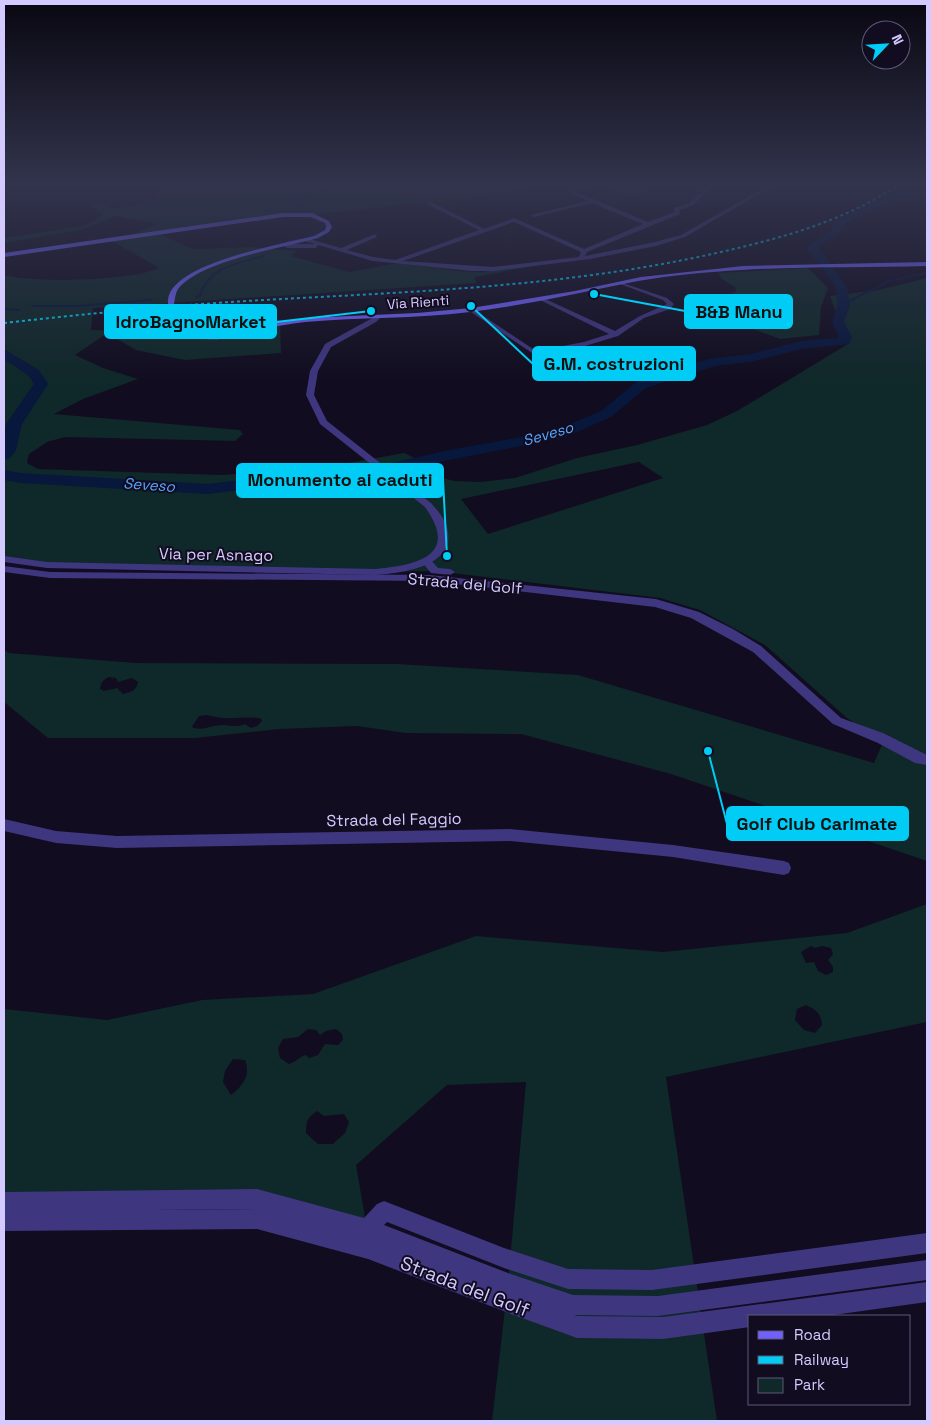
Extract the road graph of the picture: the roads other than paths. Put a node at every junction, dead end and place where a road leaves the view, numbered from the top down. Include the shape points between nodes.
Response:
1 (36, 250) edge
2 (270, 250) edge
3 (343, 250) edge
4 (426, 250) edge
5 (621, 250) edge
6 (584, 251) edge
7 (4, 255) edge
8 (580, 258) junction
9 (395, 262) junction
10 (927, 264) edge
11 (622, 283) junction
12 (541, 299) junction
13 (471, 310) junction
14 (127, 316) dead end
15 (378, 317) junction
16 (232, 330) junction
17 (615, 334) junction
18 (4, 559) edge
19 (426, 561) junction
20 (4, 569) edge
21 (884, 740) junction
22 (927, 760) edge
23 (4, 825) edge
24 (784, 868) dead end
25 (4, 1202) edge
26 (4, 1221) edge
27 (367, 1229) junction
28 (927, 1243) edge
29 (927, 1270) edge
30 (927, 1292) edge
31 (758, 1315) edge
32 (748, 1316) edge

1 - 7 main road
2 - 16 main road, Via Rienti via 208,267 184,280 174,290 171,304 184,320 203,327
3 - 9 street
4 - 9 street
5 - 8 street
6 - 8 street
8 - 9 street via 482,270
10 - 11 main road, Via Rienti via 743,268
11 - 12 main road, Via Rienti
11 - 17 street via 671,304
12 - 13 main road, Via Rienti
12 - 17 street
13 - 15 main road, Via Rienti
13 - 17 street via 535,353 586,344
14 - 16 street via 162,313 174,322 212,338
15 - 16 main road, Via Rienti via 305,320
15 - 19 street via 328,346 314,371 310,396 323,422 428,505 441,522 445,538 439,552
18 - 19 street, Via per Asnago via 47,565 376,572 407,570
19 - 21 street, Strada del Golf via 435,570 660,598 700,610 765,645 848,719
20 - 21 street, Strada del Golf via 50,575 430,578 656,604 695,616 730,632 757,649 837,721
21 - 22 street, Strada del Golf
23 - 24 street, Strada del Faggio via 56,837 117,842 510,835 673,851
25 - 27 street, Strada del Golf via 257,1199
26 - 32 street, Strada del Golf via 257,1218 368,1248 577,1327 663,1328
27 - 28 street via 384,1211 568,1279 652,1280
27 - 29 street, Strada del Golf via 572,1305 658,1306
30 - 31 street, Strada del Golf

